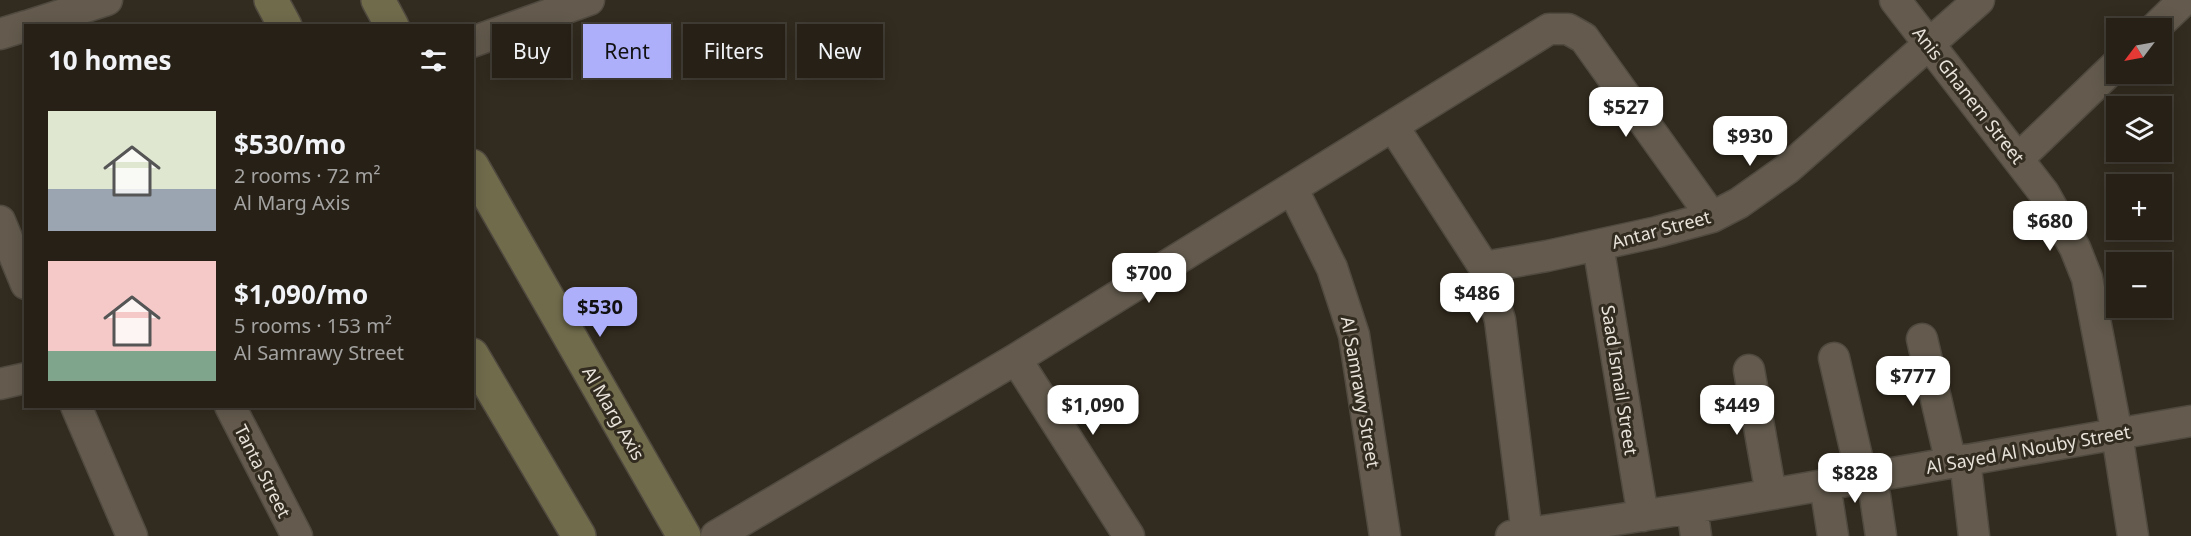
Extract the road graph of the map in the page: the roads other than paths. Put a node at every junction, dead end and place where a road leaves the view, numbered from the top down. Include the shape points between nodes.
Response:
1 (106, 0) edge
2 (271, 0) edge
3 (378, 0) edge
4 (590, 0) edge
5 (1895, 0) edge
6 (1979, 0) edge
7 (2184, 0) edge
8 (2165, 18) edge
9 (39, 19) edge
10 (284, 24) edge
11 (391, 24) edge
12 (24, 25) edge
13 (0, 34) edge
14 (474, 41) edge
15 (1928, 43) junction
16 (2106, 75) edge
17 (1393, 126) junction
18 (2018, 159) junction
19 (474, 169) edge
20 (1292, 188) junction
21 (1712, 217) junction
22 (0, 221) edge
23 (1598, 245) junction
24 (1484, 267) junction
25 (24, 279) edge
26 (1922, 339) dead end
27 (474, 358) edge
28 (1834, 358) dead end
29 (1016, 359) junction
30 (1749, 370) dead end
31 (24, 378) edge
32 (0, 384) edge
33 (77, 408) edge
34 (231, 408) edge
35 (2191, 421) edge
36 (2117, 434) junction
37 (1958, 461) junction
38 (1867, 477) junction
39 (1825, 485) junction
40 (1771, 494) junction
41 (1643, 516) junction
42 (1694, 522) edge
43 (1519, 535) edge
44 (132, 536) edge
45 (297, 536) edge
46 (579, 536) edge
47 (684, 536) edge
48 (716, 536) edge
49 (1129, 536) edge
50 (1385, 536) edge
51 (1833, 536) edge
52 (1881, 536) edge
53 (1974, 536) edge
54 (2133, 536) edge

1 - 9 street
2 - 10 main road
3 - 11 main road
4 - 14 street
5 - 15 street, Anis Ghanem Street
6 - 15 street, Antar Street
7 - 8 street
12 - 13 street
15 - 18 street, Anis Ghanem Street
15 - 21 street, Antar Street via 1787,169 1740,203
16 - 18 street
17 - 20 street
17 - 21 street via 1549,29 1568,28 1584,38
17 - 24 street
18 - 36 street, Anis Ghanem Street via 2061,220 2086,278
19 - 47 main road, Al Marg Axis
20 - 29 street
20 - 50 street, Al Samrawy Street via 1332,268 1354,335
21 - 23 street, Antar Street
22 - 25 street
23 - 24 street, Antar Street
23 - 41 street, Saad Ismail Street
24 - 43 street via 1500,321
26 - 37 street
27 - 46 main road
28 - 38 street
29 - 48 street
29 - 49 street
30 - 40 street
31 - 32 street
33 - 44 street
34 - 45 street, Tanta Street
35 - 36 street, Al Sayed Al Nouby Street
36 - 37 street, Al Sayed Al Nouby Street
36 - 54 street, Anis Ghanem Street
37 - 38 street, Al Sayed Al Nouby Street
37 - 53 street
38 - 39 street, Al Sayed Al Nouby Street
38 - 52 street
39 - 40 street, Al Sayed Al Nouby Street
39 - 51 street
40 - 42 street, Al Sayed Al Nouby Street
41 - 42 street, Al Sayed Al Nouby Street
41 - 43 street, Al Sayed Al Nouby Street

